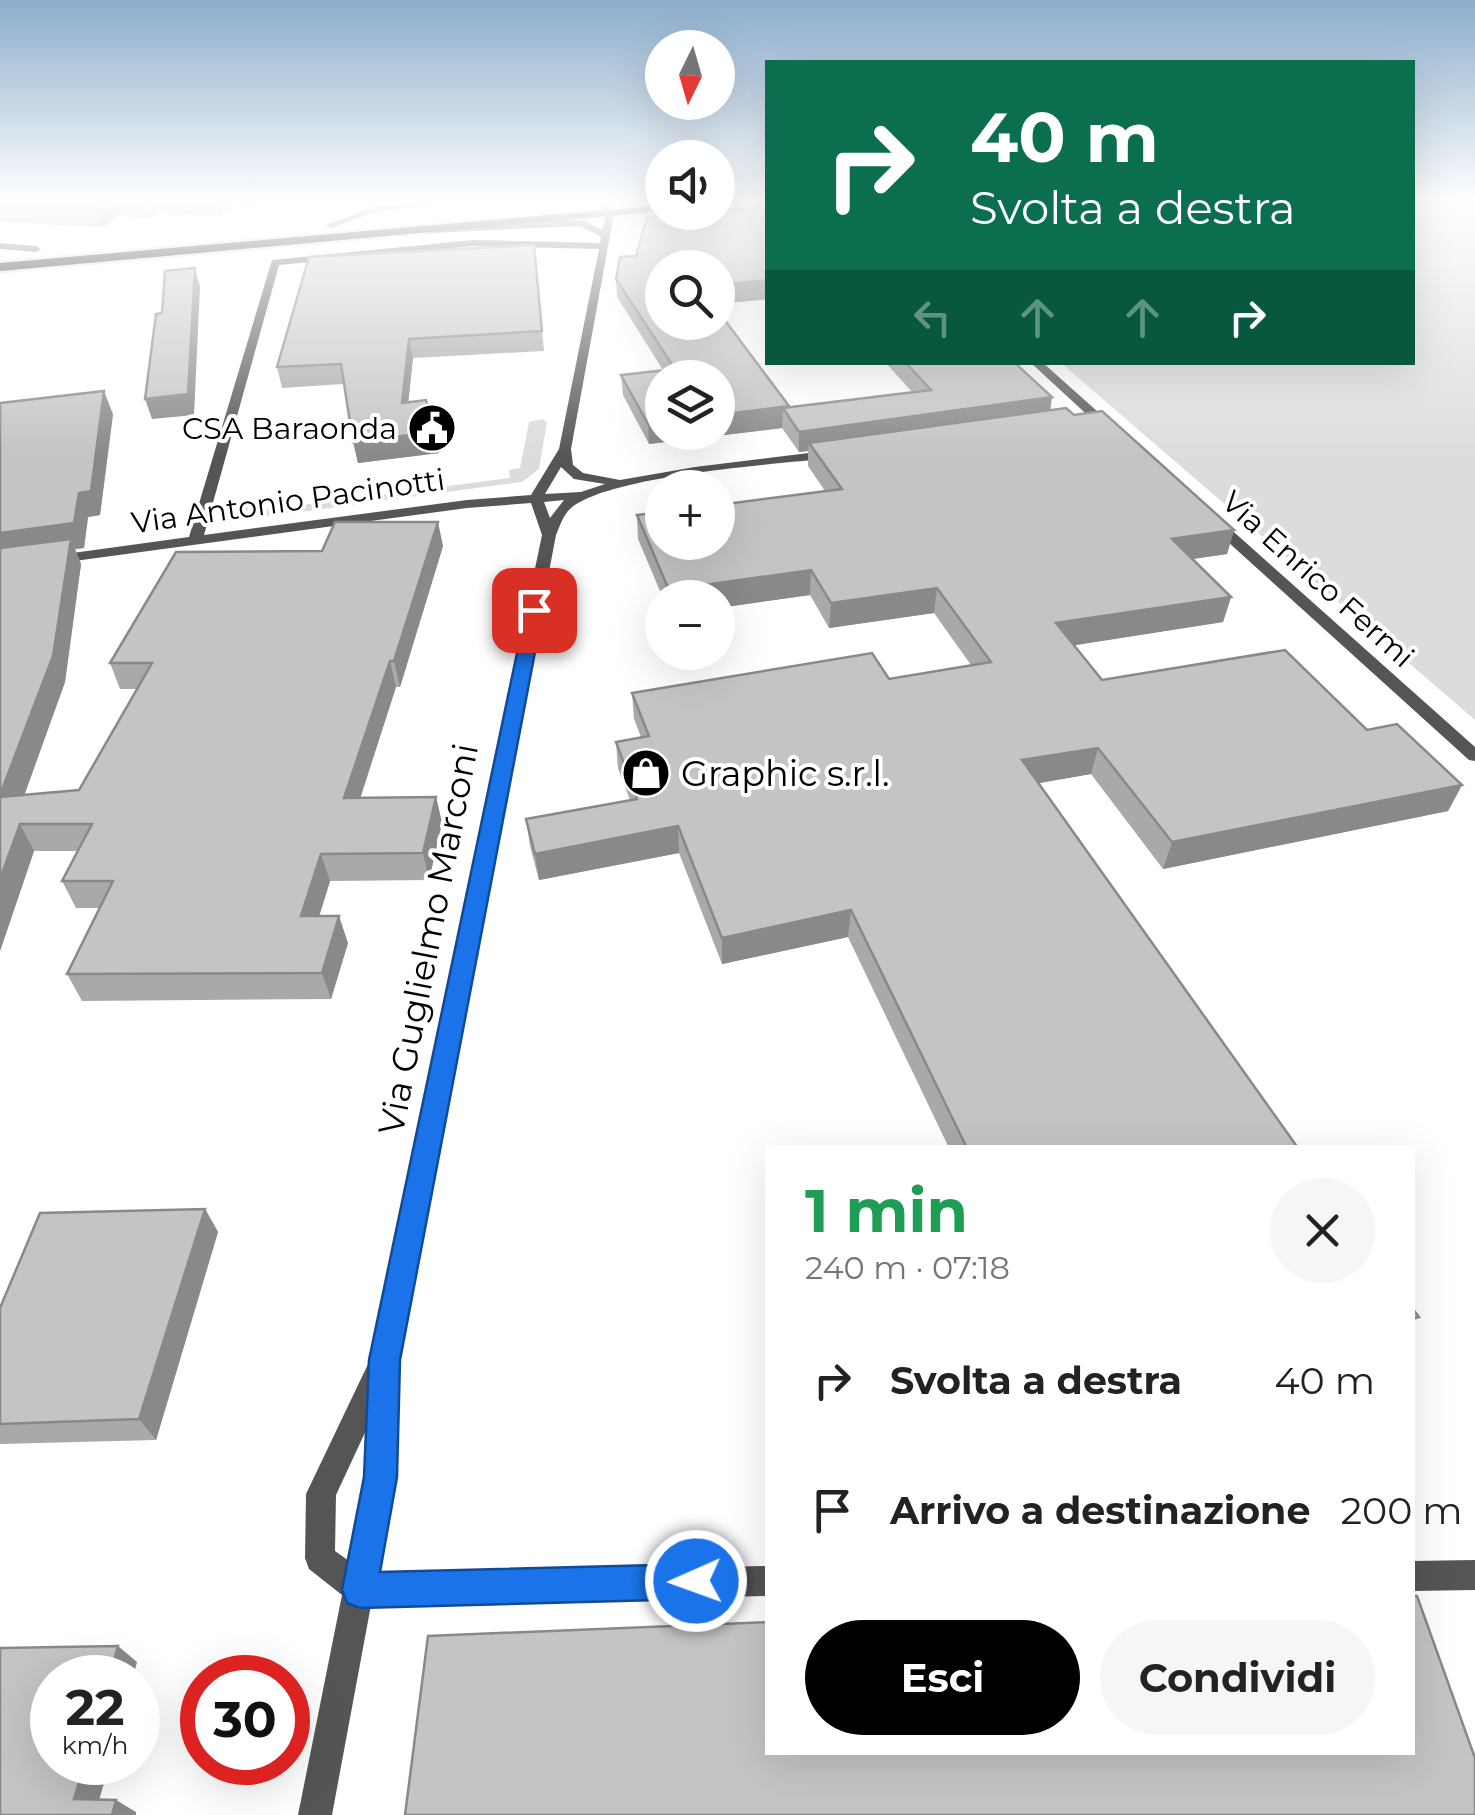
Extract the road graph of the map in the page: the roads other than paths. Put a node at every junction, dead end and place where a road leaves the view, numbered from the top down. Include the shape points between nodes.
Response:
1 (269, 286) edge
2 (597, 286) edge
3 (1038, 365) edge
4 (1097, 418) junction
5 (1080, 420) edge
6 (1126, 443) edge
7 (565, 449) junction
8 (852, 451) edge
9 (628, 482) junction
10 (584, 494) junction
11 (536, 498) junction
12 (1197, 507) edge
13 (549, 535) junction
14 (196, 541) junction
15 (0, 567) edge
16 (1475, 756) edge
17 (384, 1360) junction
18 (1475, 1575) edge
19 (1415, 1576) edge
20 (765, 1581) edge
21 (360, 1590) junction
22 (316, 1815) edge

1 - 14 street
2 - 7 street
3 - 4 street
4 - 5 street
4 - 6 street
7 - 9 street via 567,466 579,476
7 - 11 street
8 - 9 street
9 - 10 street
10 - 11 street, Via Antonio Pacinotti
10 - 13 street, Via Guglielmo Marconi via 559,512
11 - 13 street
11 - 14 street, Via Antonio Pacinotti
12 - 16 street, Via Enrico Fermi
13 - 17 street, Via Guglielmo Marconi
14 - 15 street, Via Antonio Pacinotti
17 - 21 street, Via Guglielmo Marconi via 380,1477
17 - 21 street, Via Guglielmo Marconi via 321,1494 320,1558
18 - 19 street
20 - 21 street
21 - 22 street, Via Guglielmo Marconi

